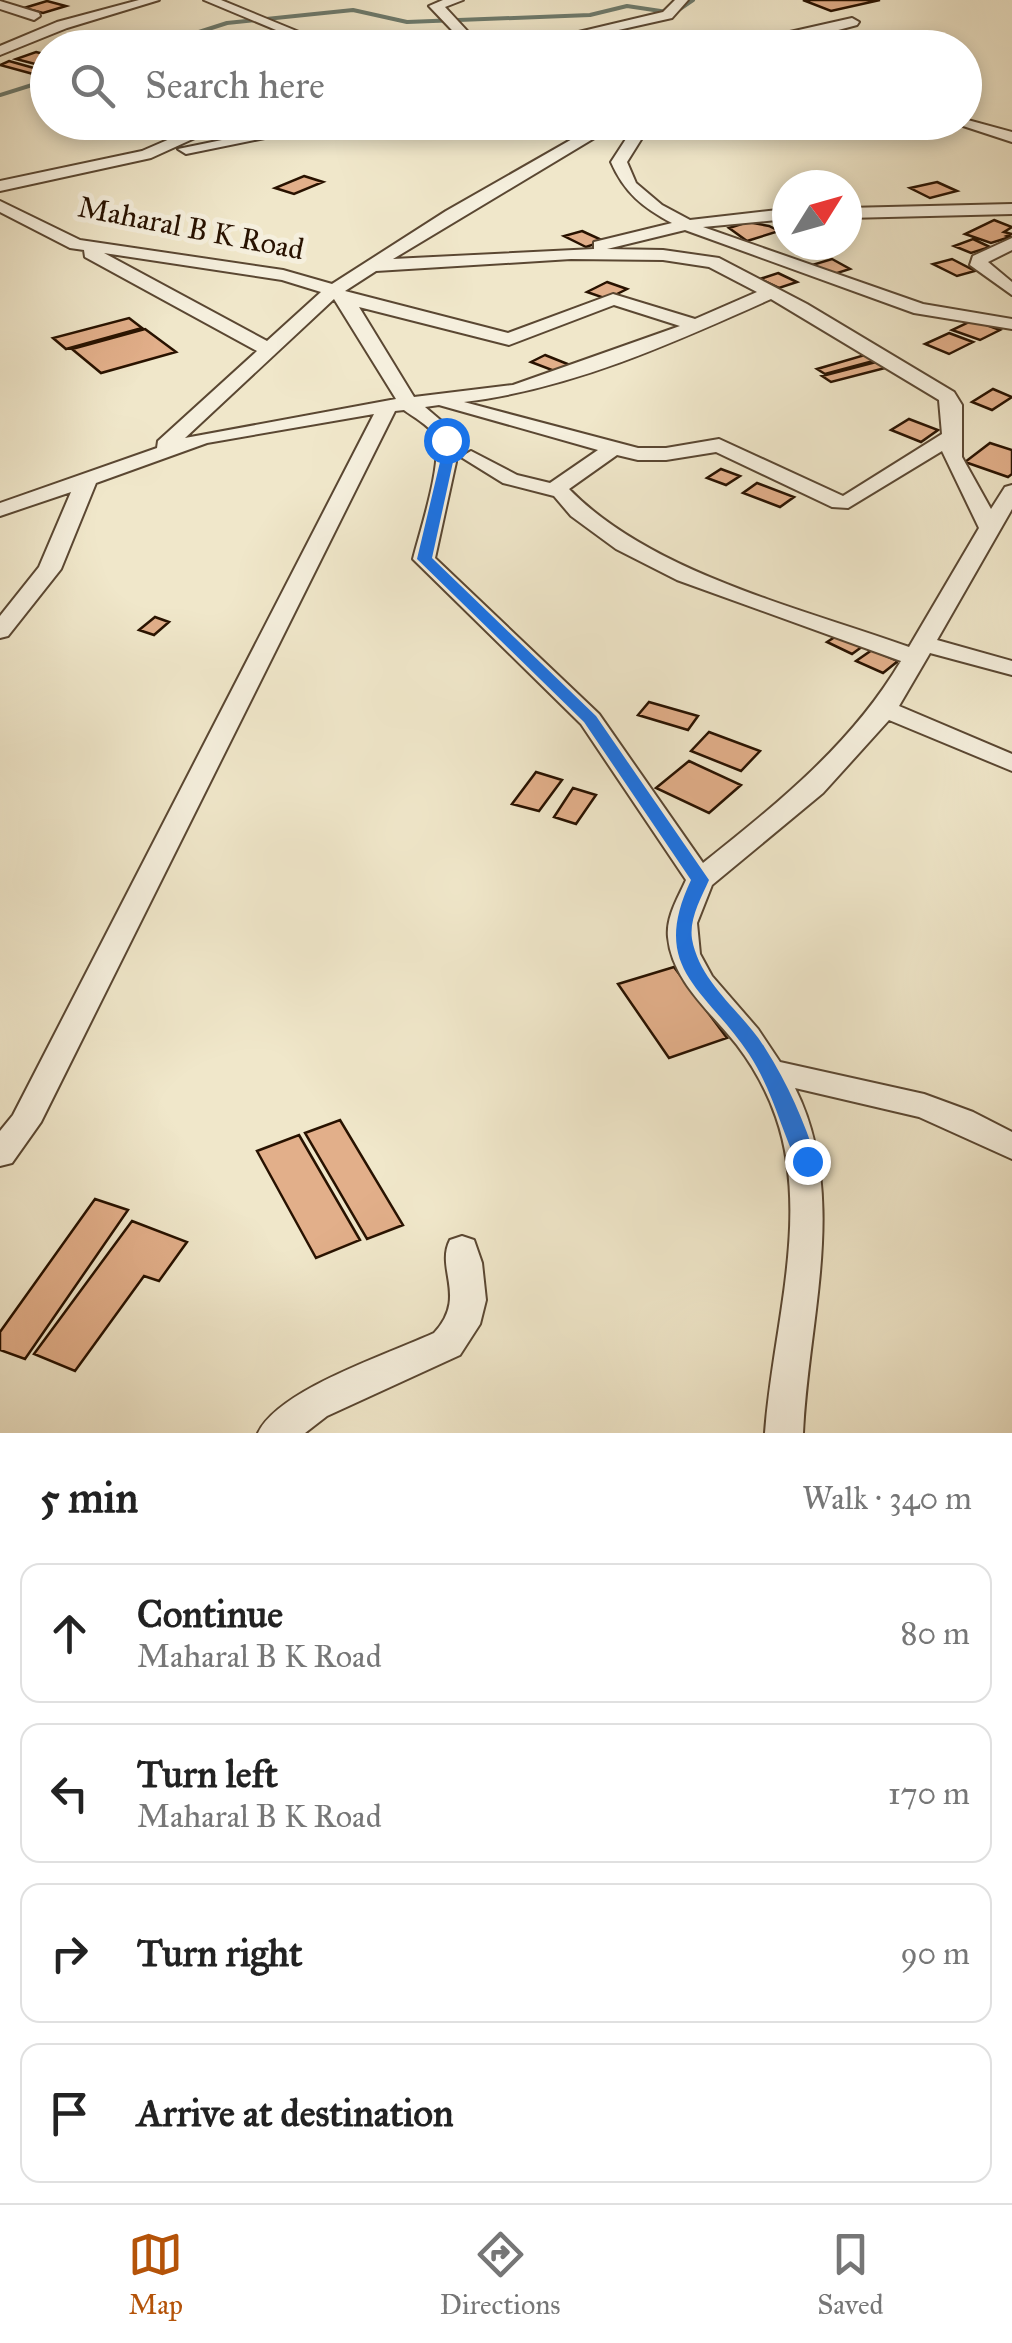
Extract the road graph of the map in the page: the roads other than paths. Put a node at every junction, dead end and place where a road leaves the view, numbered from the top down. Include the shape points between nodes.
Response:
1 (152, 0) edge
2 (210, 0) edge
3 (457, 0) edge
4 (682, 0) edge
5 (0, 5) edge
6 (34, 16) dead end
7 (852, 22) dead end
8 (52, 30) edge
9 (289, 30) edge
10 (459, 30) edge
11 (599, 30) edge
12 (823, 30) edge
13 (30, 39) edge
14 (0, 51) edge
15 (982, 129) edge
16 (1012, 137) edge
17 (181, 140) edge
18 (233, 140) edge
19 (582, 140) edge
20 (634, 140) edge
21 (146, 155) junction
22 (0, 186) edge
23 (0, 206) edge
24 (1012, 209) edge
25 (862, 213) edge
26 (772, 214) edge
27 (681, 224) junction
28 (76, 244) junction
29 (1012, 244) edge
30 (571, 254) junction
31 (371, 266) junction
32 (1012, 290) edge
33 (772, 292) junction
34 (339, 295) junction
35 (1012, 324) edge
36 (696, 325) junction
37 (266, 349) junction
38 (434, 400) junction
39 (398, 405) junction
40 (952, 436) junction
41 (612, 449) junction
42 (157, 452) junction
43 (471, 457) dead end
44 (86, 482) junction
45 (555, 489) junction
46 (1012, 491) edge
47 (0, 510) edge
48 (990, 528) junction
49 (0, 631) edge
50 (917, 650) junction
51 (1012, 668) edge
52 (885, 708) junction
53 (1012, 764) edge
54 (700, 880) junction
55 (768, 1071) junction
56 (1012, 1146) edge
57 (0, 1154) edge
58 (462, 1250) dead end
59 (277, 1433) edge
60 (784, 1433) edge

1 - 8 street
2 - 9 street
3 - 10 street via 435,6
4 - 11 street via 667,15
5 - 6 street
7 - 12 street
13 - 14 street
15 - 16 street
17 - 21 street
18 - 21 street
19 - 31 street
20 - 27 street via 620,162 629,185
21 - 22 street
23 - 28 street, Maharal B K Road
24 - 25 street
26 - 27 street
27 - 30 street
27 - 35 street via 920,309
28 - 34 street, Maharal B K Road via 282,275
28 - 37 street
29 - 32 street via 979,264
30 - 31 street
30 - 33 street via 689,257
31 - 34 street
33 - 36 street
33 - 40 street via 947,396
34 - 36 street, Maharal B K Road via 509,339 612,299
34 - 37 street
34 - 39 street
36 - 38 street via 516,390
37 - 42 street
38 - 39 street
38 - 41 street
39 - 42 street
39 - 54 street via 442,430 449,449 424,559 590,719
39 - 57 street via 34,1105
40 - 41 street via 844,502 720,445 666,454
40 - 48 street via 959,475
41 - 45 street
42 - 44 street
43 - 45 street via 510,478
44 - 47 street
44 - 49 street via 50,569
45 - 50 street via 647,557 749,600
46 - 48 street
48 - 50 street
50 - 51 street
50 - 52 street
52 - 53 street
52 - 54 street via 814,787
54 - 55 street via 682,936 689,960
55 - 56 street via 924,1106
55 - 60 street via 807,1161
58 - 59 street via 470,1282 462,1331 314,1405

